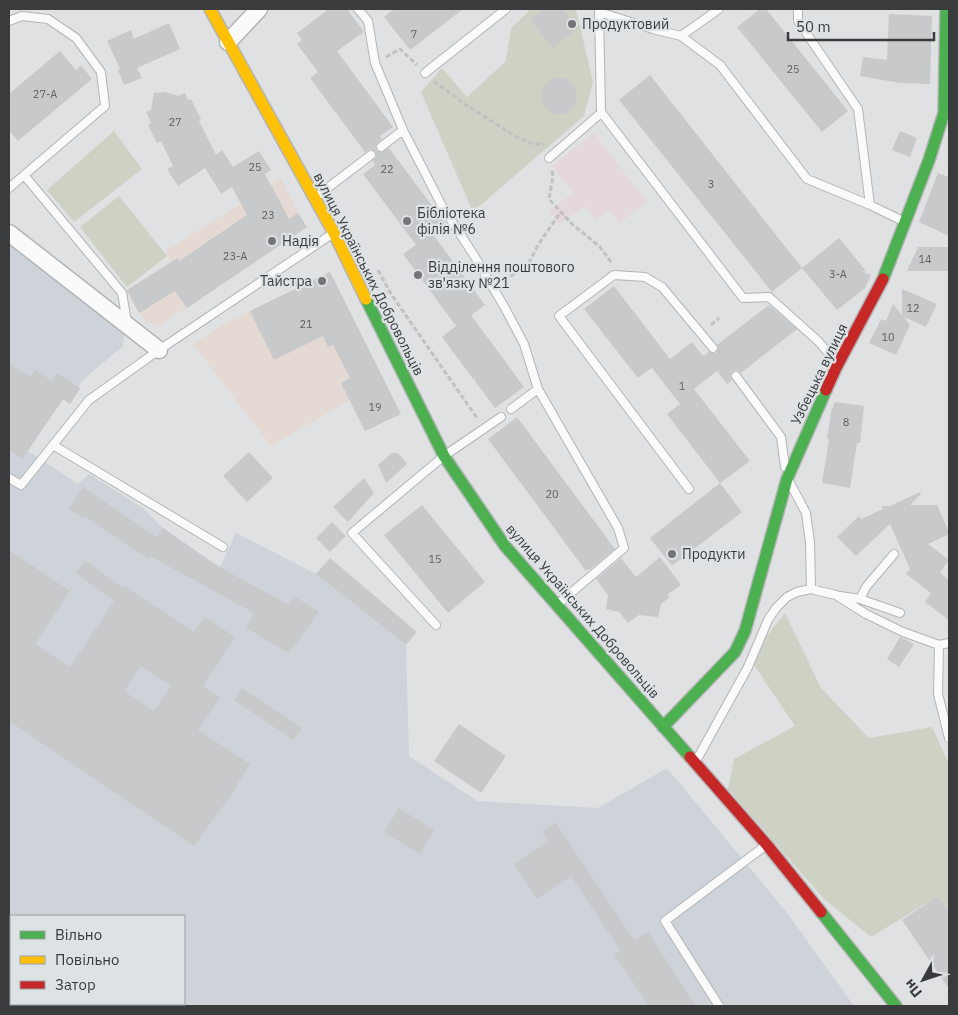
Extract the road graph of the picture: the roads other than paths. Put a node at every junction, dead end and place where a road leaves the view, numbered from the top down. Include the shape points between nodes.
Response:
1 (210, 9) edge
2 (259, 9) edge
3 (358, 9) edge
4 (506, 9) edge
5 (719, 9) edge
6 (798, 9) edge
7 (946, 9) edge
8 (599, 10) edge
9 (9, 21) edge
10 (682, 36) junction
11 (228, 42) junction
12 (426, 73) road end
13 (601, 113) junction
14 (403, 130) junction
15 (381, 147) dead end
16 (371, 155) dead end
17 (549, 158) road end
18 (24, 175) junction
19 (9, 188) edge
20 (315, 198) junction
21 (870, 205) junction
22 (904, 222) junction
23 (9, 233) edge
24 (334, 233) junction
25 (128, 326) junction
26 (713, 348) dead end
27 (159, 350) junction
28 (838, 364) junction
29 (736, 376) dead end
30 (538, 390) junction
31 (512, 410) dead end
32 (501, 417) dead end
33 (53, 445) junction
34 (444, 456) junction
35 (9, 478) edge
36 (787, 479) junction
37 (689, 488) dead end
38 (223, 547) dead end
39 (894, 554) dead end
40 (810, 589) junction
41 (836, 595) junction
42 (860, 599) junction
43 (556, 606) junction
44 (900, 613) dead end
45 (436, 625) dead end
46 (949, 642) edge
47 (939, 645) junction
48 (663, 727) junction
49 (949, 738) edge
50 (695, 762) junction
51 (767, 845) junction
52 (720, 1006) edge
53 (896, 1006) edge

1 - 11 street, вулиця Українських Добровольців
2 - 11 street
3 - 14 lane via 368,21 375,63
4 - 12 lane
5 - 10 lane
6 - 21 lane via 798,21 858,109
7 - 22 street, Узбецька вулиця via 944,113
8 - 10 lane
8 - 13 lane
9 - 18 lane via 22,16 48,19 76,38 102,72 105,106
10 - 21 lane via 720,65 807,179
11 - 20 street, вулиця Українських Добровольців
13 - 17 lane
13 - 28 lane via 743,298 769,297
14 - 15 lane
14 - 30 lane via 442,206 524,344
16 - 20 lane
18 - 19 lane
18 - 25 lane via 122,293
20 - 24 street, вулиця Українських Добровольців
21 - 22 lane
22 - 28 street, Узбецька вулиця via 881,285
23 - 25 street
24 - 27 lane
24 - 34 street, вулиця Українських Добровольців
25 - 27 street
26 - 37 lane via 662,287 645,277 614,275 559,316
27 - 33 lane via 89,400
28 - 36 street, Узбецька вулиця
29 - 36 lane via 781,437
30 - 31 lane
30 - 43 lane via 605,503 624,548
32 - 34 lane
33 - 35 lane via 21,485
33 - 38 lane
34 - 43 street, вулиця Українських Добровольців via 505,546
34 - 45 lane via 352,533
36 - 40 lane via 806,513
36 - 48 street, Узбецька вулиця via 745,631 735,652
39 - 42 lane
40 - 41 lane
40 - 50 lane via 787,597 768,620 748,667
41 - 42 lane
41 - 47 lane via 903,632
42 - 44 lane
43 - 48 street, вулиця Українських Добровольців
46 - 47 lane
47 - 49 lane via 938,694
48 - 50 street, вулиця Українських Добровольців
50 - 51 street, вулиця Українських Добровольців
51 - 52 lane via 666,921
51 - 53 street, вулиця Українських Добровольців

